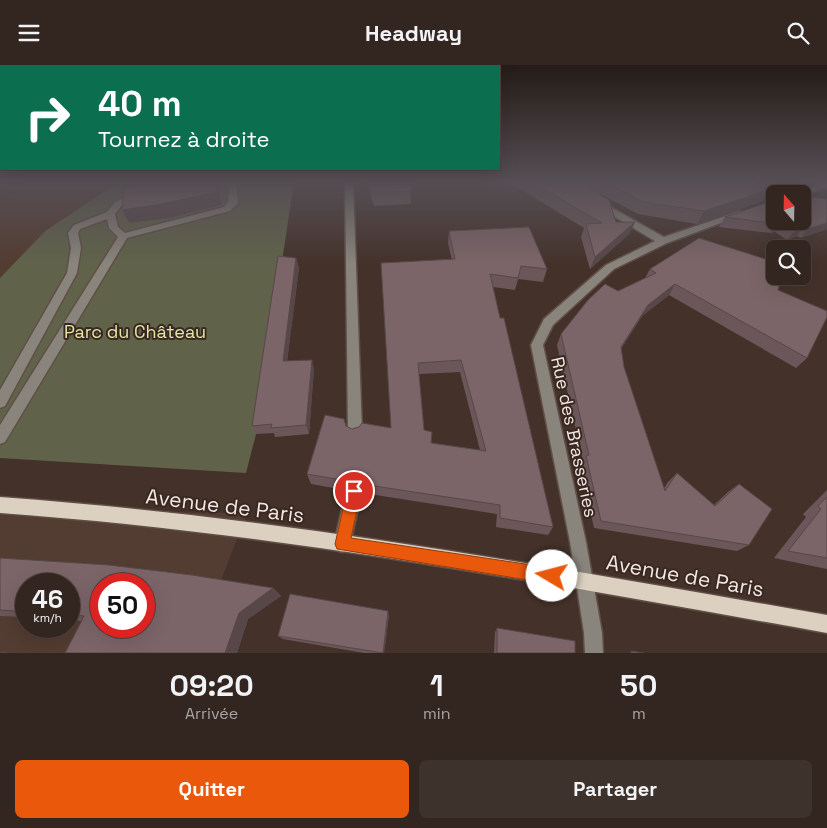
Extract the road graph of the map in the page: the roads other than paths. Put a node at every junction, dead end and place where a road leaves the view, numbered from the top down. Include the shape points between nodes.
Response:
1 (114, 209) edge
2 (225, 209) edge
3 (350, 209) edge
4 (608, 209) edge
5 (752, 209) edge
6 (110, 214) junction
7 (123, 236) junction
8 (663, 241) junction
9 (0, 402) edge
10 (355, 432) edge
11 (0, 437) edge
12 (354, 491) dead end
13 (0, 505) edge
14 (342, 544) junction
15 (585, 581) junction
16 (827, 624) edge
17 (594, 653) edge

1 - 6 street
2 - 7 street
3 - 10 street
4 - 8 street
5 - 8 street, Rue des Brasseries
6 - 7 street via 114,228
6 - 9 street via 77,227 72,233 76,248 72,273
7 - 11 street
8 - 15 street, Rue des Brasseries via 610,267 548,321 537,345
12 - 14 street
13 - 14 main road, Avenue de Paris via 199,524
14 - 15 main road, Avenue de Paris
15 - 16 main road, Avenue de Paris
15 - 17 street, Rue des Brasseries

